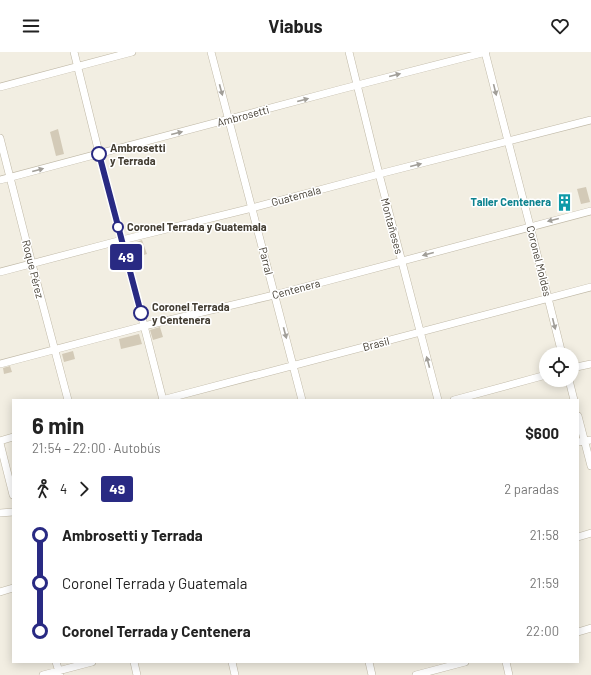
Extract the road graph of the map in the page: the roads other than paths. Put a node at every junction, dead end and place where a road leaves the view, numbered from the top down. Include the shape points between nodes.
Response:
1 (74, 52) edge
2 (132, 52) edge
3 (211, 52) edge
4 (348, 52) edge
5 (485, 52) edge
6 (78, 67) junction
7 (357, 85) junction
8 (0, 87) edge
9 (230, 120) junction
10 (591, 120) edge
11 (0, 138) edge
12 (508, 141) junction
13 (99, 153) junction
14 (379, 174) junction
15 (10, 178) junction
16 (0, 180) edge
17 (252, 208) junction
18 (591, 211) edge
19 (530, 226) junction
20 (122, 240) junction
21 (402, 261) junction
22 (32, 264) junction
23 (0, 272) edge
24 (591, 287) edge
25 (274, 295) junction
26 (548, 298) junction
27 (144, 326) junction
28 (420, 332) junction
29 (560, 347) edge
30 (54, 350) junction
31 (0, 364) edge
32 (591, 364) edge
33 (293, 365) junction
34 (579, 367) edge
35 (539, 377) edge
36 (571, 387) edge
37 (68, 399) edge
38 (162, 399) edge
39 (166, 399) edge
40 (302, 399) edge
41 (438, 399) edge
42 (458, 399) edge
43 (574, 399) edge
44 (579, 420) edge
45 (12, 437) edge
46 (584, 441) edge
47 (0, 442) edge
48 (591, 466) edge
49 (12, 491) edge
50 (12, 512) edge
51 (0, 513) edge
52 (591, 533) edge
53 (579, 537) edge
54 (12, 588) edge
55 (0, 592) edge
56 (591, 628) edge
57 (579, 632) edge
58 (56, 663) edge
59 (89, 663) edge
60 (134, 663) edge
61 (232, 663) edge
62 (369, 663) edge
63 (461, 663) edge
64 (506, 663) edge
65 (59, 673) edge
66 (43, 675) edge
67 (137, 675) edge
68 (235, 675) edge
69 (372, 675) edge
70 (416, 675) edge
71 (509, 675) edge

1 - 6 street
2 - 6 street
3 -> 9 street, Parral
4 - 7 street, Montañeses
7 -> 5 street, Ambrosetti
5 -> 12 street, Coronel Moldes
6 - 8 street
6 - 13 street
9 -> 7 street, Ambrosetti
7 - 14 street, Montañeses
13 -> 9 street, Ambrosetti
9 - 17 street, Parral
10 - 12 street, Guatemala
11 - 15 street, Roque Pérez
14 -> 12 street, Guatemala
12 - 19 street, Coronel Moldes
15 -> 13 street, Ambrosetti
13 - 20 street
14 - 17 street, Guatemala
14 - 21 street, Montañeses
15 - 16 street, Ambrosetti
15 - 22 street, Roque Pérez
17 - 20 street, Guatemala
17 - 25 street, Parral
18 -> 19 street, Centenera
19 -> 21 street, Centenera
19 - 26 street, Coronel Moldes
20 - 22 street, Guatemala
20 - 27 street
21 - 25 street, Centenera
21 - 28 street, Montañeses
22 - 23 street, Guatemala
22 - 30 street, Roque Pérez
24 - 26 street, Brasil
25 - 27 street, Centenera
25 -> 33 street, Parral
26 - 28 street, Brasil
26 -> 29 street, Coronel Moldes
27 - 30 street, Centenera
27 - 38 street
28 - 33 street, Brasil
41 -> 28 street, Montañeses
30 - 31 street, Centenera
30 - 37 street, Roque Pérez
32 - 34 street
33 - 39 street, Brasil
33 - 40 street, Parral
35 - 42 street
36 - 43 street
44 - 46 street
45 - 47 street
46 - 48 street
47 - 49 street
50 - 51 street
52 - 53 street
54 - 55 street
56 - 57 street
58 - 65 street
59 - 65 street
60 - 67 street
61 - 68 street
62 - 69 street
63 - 70 street
64 - 71 street
65 - 66 street

